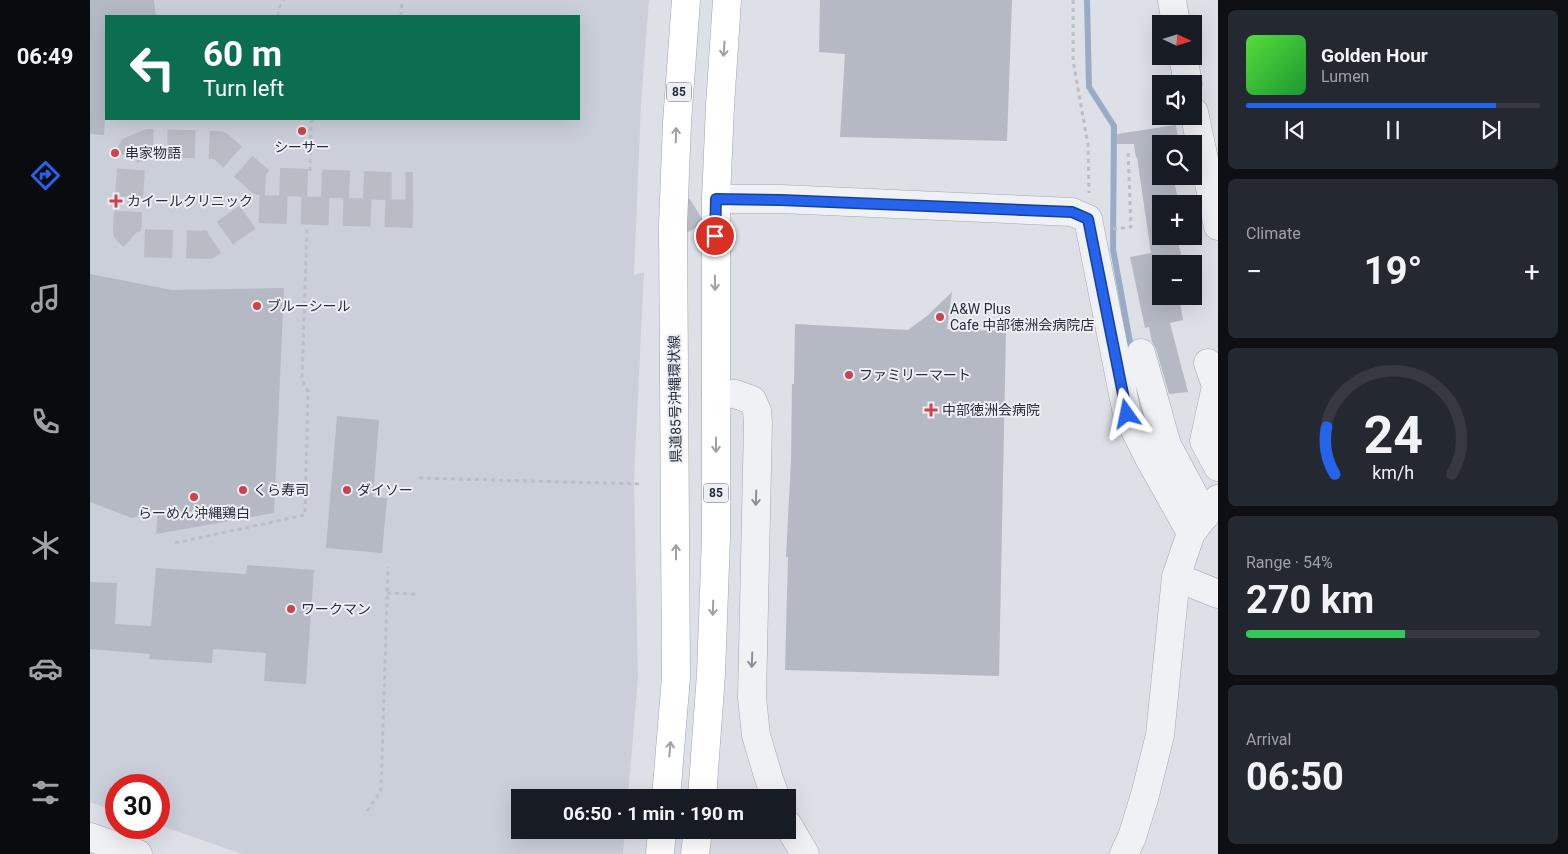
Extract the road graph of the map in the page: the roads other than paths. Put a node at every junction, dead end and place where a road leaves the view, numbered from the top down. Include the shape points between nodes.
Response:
1 (686, 0) edge
2 (727, 0) edge
3 (1172, 0) edge
4 (1174, 15) edge
5 (1199, 125) edge
6 (1210, 153) edge
7 (716, 199) junction
8 (1218, 226) edge
9 (1141, 353) dead end
10 (1208, 363) dead end
11 (716, 393) junction
12 (1218, 468) edge
13 (1205, 516) edge
14 (1176, 577) junction
15 (1218, 594) edge
16 (667, 789) edge
17 (703, 789) edge
18 (773, 789) edge
19 (90, 837) edge
20 (661, 839) edge
21 (697, 839) edge
22 (796, 839) edge
23 (138, 854) edge
24 (660, 854) edge
25 (695, 854) edge
26 (805, 854) edge
27 (1124, 854) edge

16 -> 1 main road, 県道85号沖縄環状線 / 85 via 676,677 673,225
2 -> 7 main road, 85
3 - 4 street
5 - 6 street
6 - 8 street
7 -> 11 main road, 85
7 - 13 street via 1072,212 1088,219 1127,414 1149,458
9 - 13 street via 1167,445
10 - 12 street via 1216,386 1204,441
11 -> 17 main road, 85 via 716,537
11 -> 18 street via 735,394 752,400 757,411 752,698 756,735
13 - 14 street
14 - 15 street
14 - 27 street via 1160,735 1145,795
19 - 23 street
20 - 24 main road
21 - 25 main road
22 - 26 street

